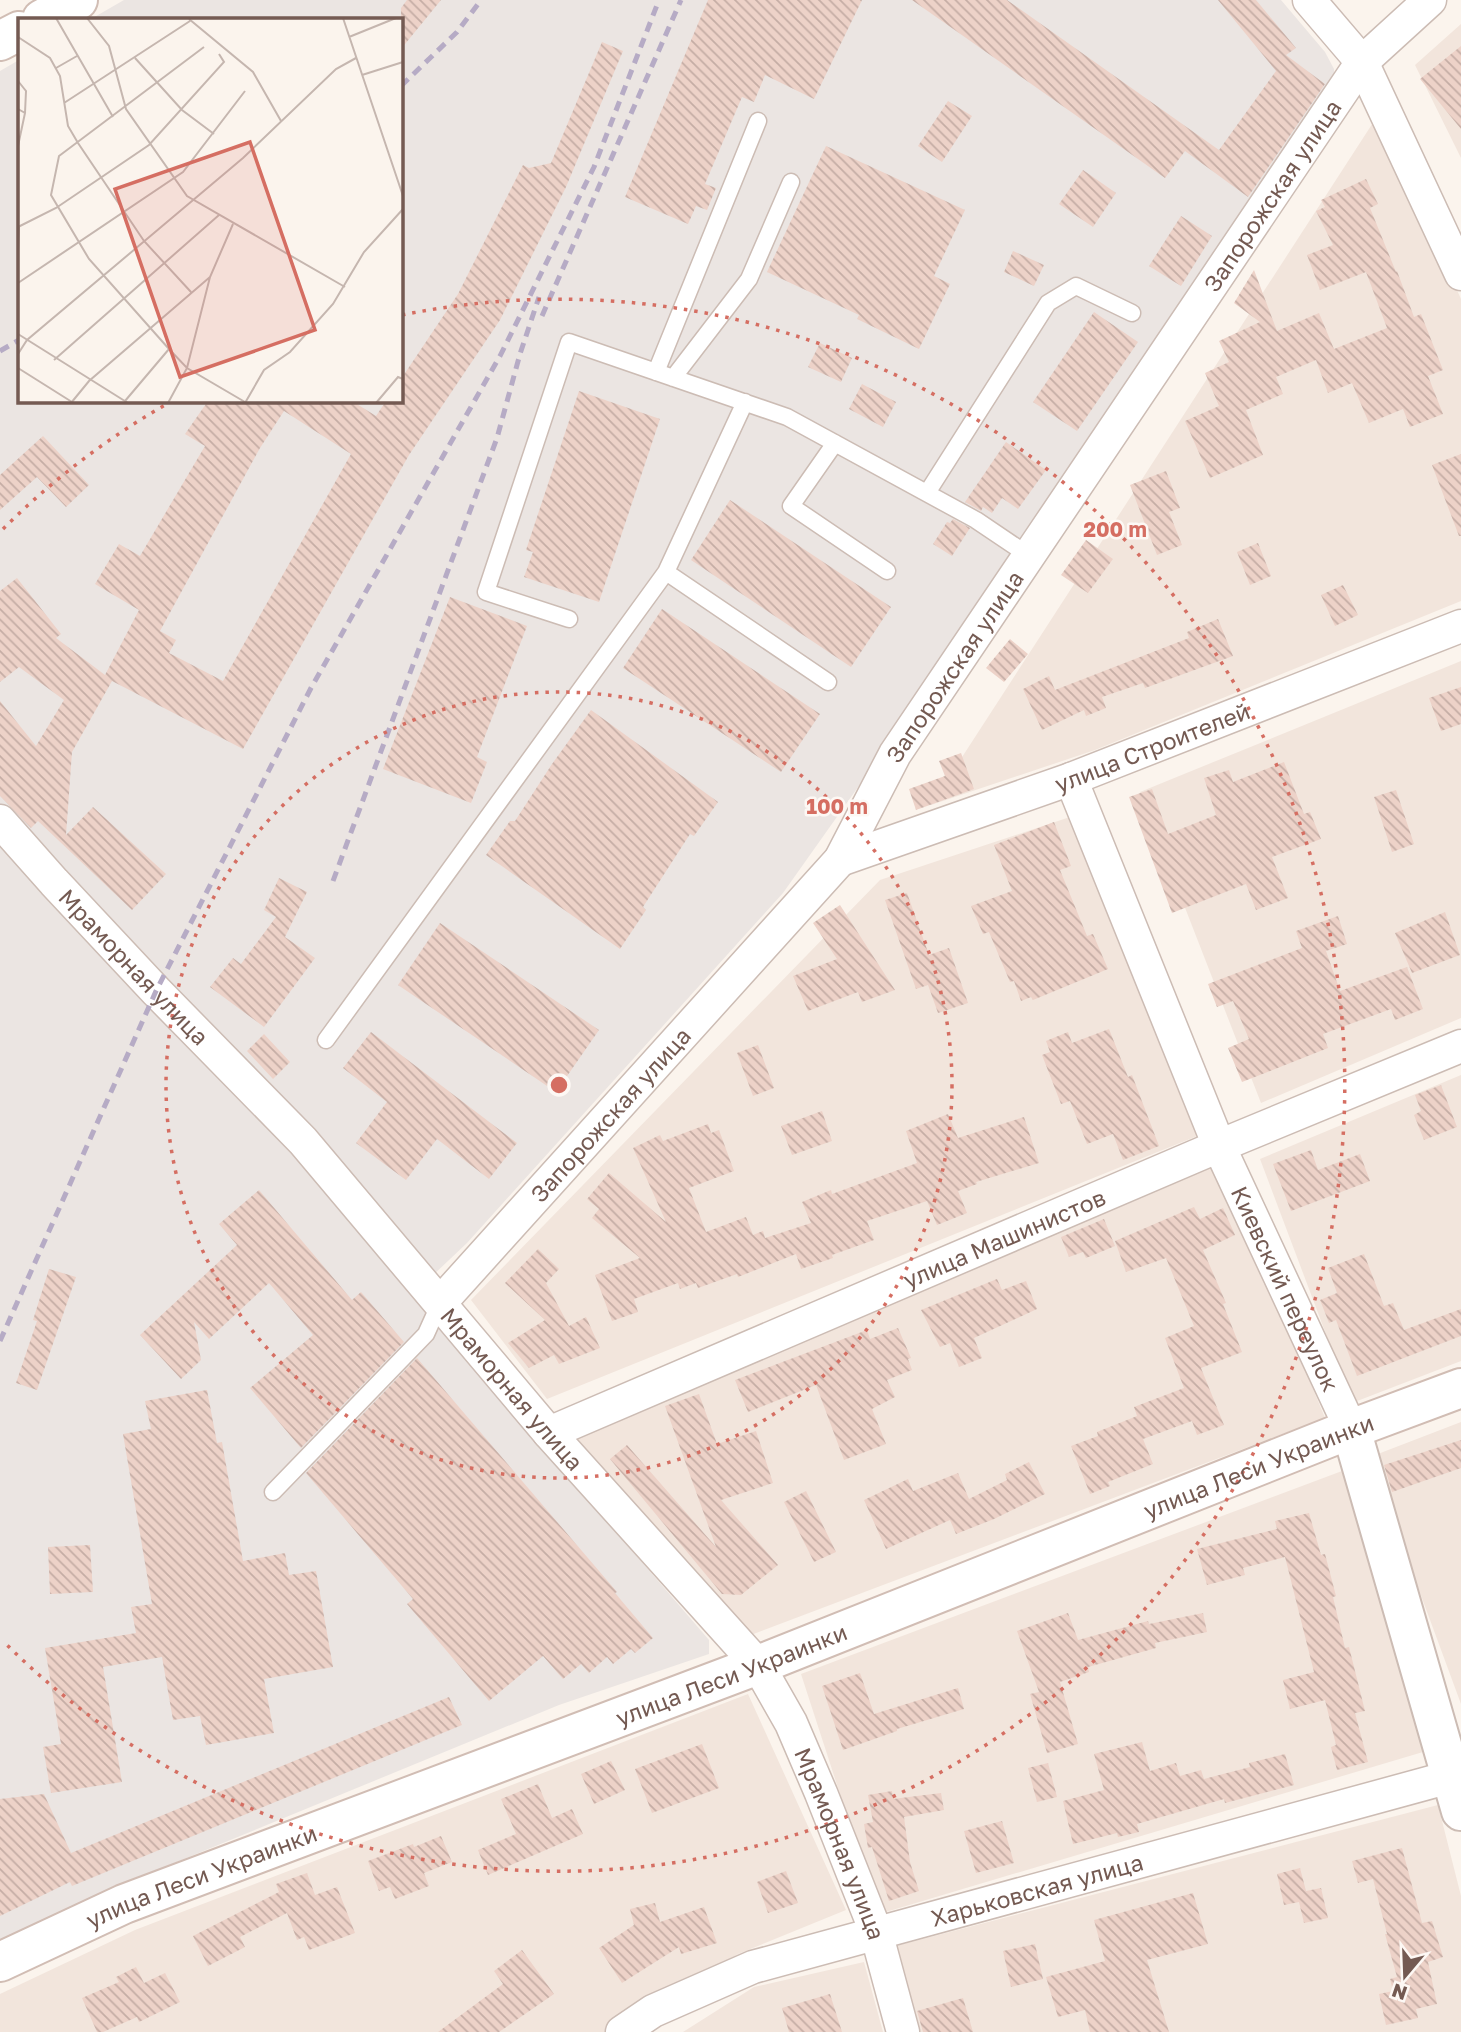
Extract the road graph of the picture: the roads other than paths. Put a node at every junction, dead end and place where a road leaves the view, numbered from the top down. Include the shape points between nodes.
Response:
1 (78, 0) edge
2 (1309, 0) edge
3 (1430, 0) edge
4 (44, 18) edge
5 (18, 32) edge
6 (0, 41) edge
7 (1362, 62) junction
8 (758, 121) dead end
9 (791, 183) dead end
10 (1461, 274) edge
11 (1132, 313) dead end
12 (656, 372) junction
13 (673, 378) junction
14 (745, 402) junction
15 (835, 443) junction
16 (927, 493) junction
17 (1028, 555) junction
18 (887, 571) dead end
19 (666, 572) junction
20 (569, 619) dead end
21 (1461, 626) edge
22 (828, 682) dead end
23 (1071, 779) junction
24 (0, 821) edge
25 (840, 860) junction
26 (326, 1040) dead end
27 (1461, 1046) edge
28 (1219, 1146) junction
29 (440, 1303) junction
30 (1461, 1388) edge
31 (1351, 1429) junction
32 (549, 1433) junction
33 (273, 1492) dead end
34 (758, 1665) junction
35 (1458, 1787) edge
36 (876, 1932) junction
37 (0, 1962) edge
38 (622, 2032) edge
39 (903, 2032) edge

1 - 4 main road
2 - 7 street
3 - 7 street, Запорожская улица
5 - 6 main road
7 - 10 street
7 - 17 street, Запорожская улица
8 - 12 lane
9 - 13 lane via 749,279
11 - 16 lane via 1076,286 1048,303
12 - 13 lane
12 - 20 lane via 569,342 486,592
13 - 14 lane
14 - 15 lane via 787,417
14 - 19 lane
15 - 16 lane
15 - 18 lane via 791,506
16 - 17 lane
17 - 25 street, Запорожская улица via 895,754
19 - 22 lane
19 - 26 lane
21 - 23 street, улица Строителей
23 - 25 street, улица Строителей
23 - 28 street, Киевский переулок
24 - 29 street, Мраморная улица via 156,991 303,1141
25 - 29 street, Запорожская улица
27 - 28 street, улица Машинистов
28 - 31 street, Киевский переулок
28 - 32 street, улица Машинистов
29 - 32 street, Мраморная улица
29 - 33 lane via 426,1334
30 - 31 main road, улица Леси Украинки
31 - 34 main road, улица Леси Украинки
31 - 35 main road, Киевский переулок
32 - 34 street, Мраморная улица
34 - 36 street, Мраморная улица via 792,1723
34 - 37 main road, улица Леси Украинки via 124,1904
35 - 36 street, Харьковская улица
36 - 38 street, Харьковская улица via 753,1967 653,2011
36 - 39 street, Мраморная улица

